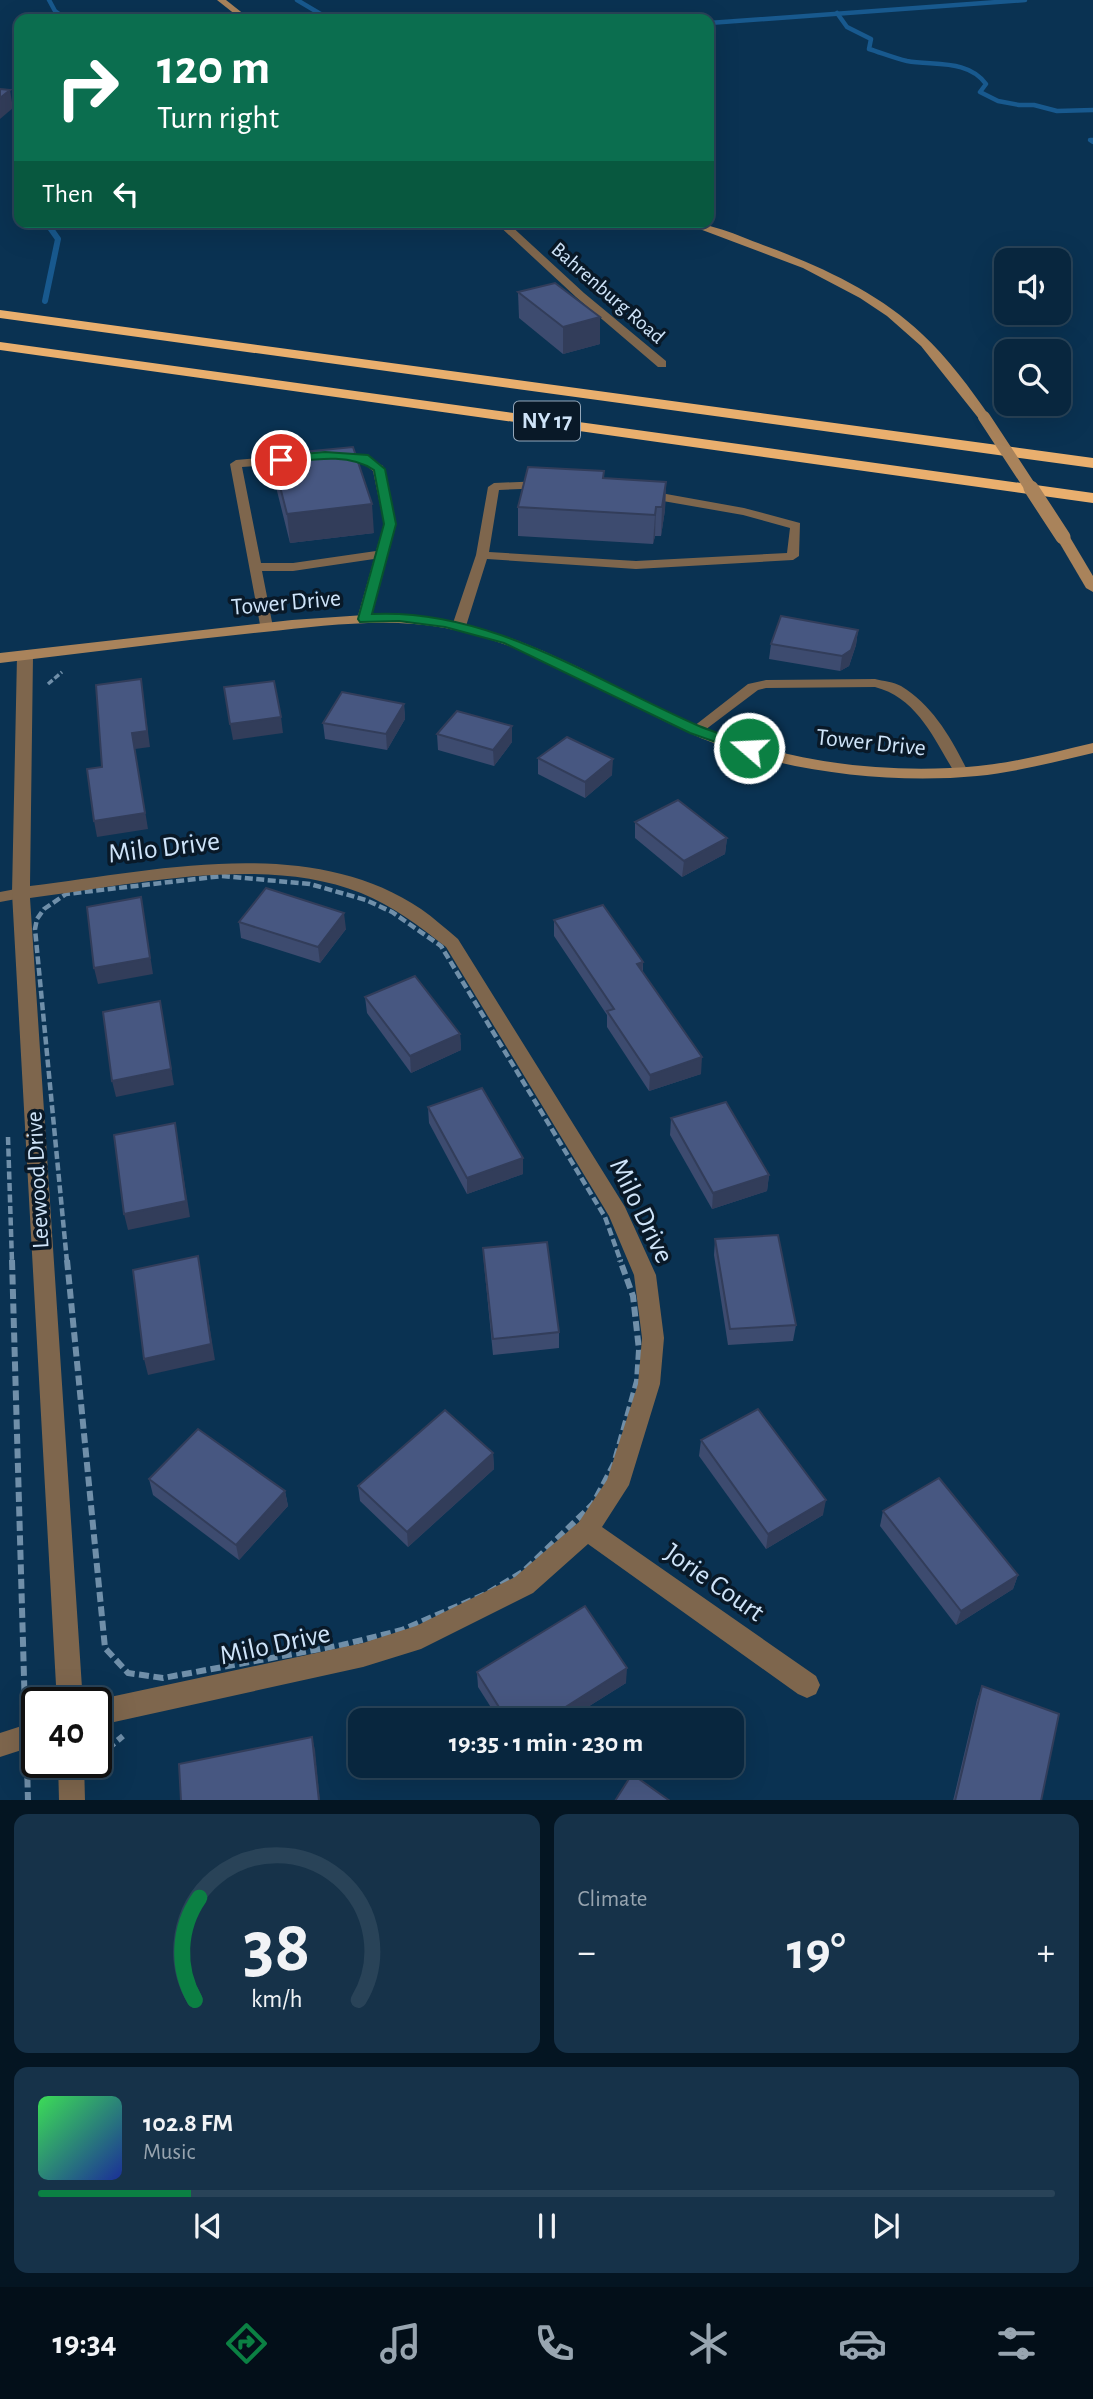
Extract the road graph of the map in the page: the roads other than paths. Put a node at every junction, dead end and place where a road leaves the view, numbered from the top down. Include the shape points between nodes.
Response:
1 (221, 0) edge
2 (239, 14) edge
3 (506, 228) edge
4 (702, 228) edge
5 (0, 314) edge
6 (0, 346) edge
7 (662, 365) dead end
8 (1093, 463) edge
9 (557, 484) edge
10 (632, 493) edge
11 (1093, 498) edge
12 (381, 554) junction
13 (482, 555) junction
14 (255, 567) junction
15 (1093, 588) edge
16 (364, 619) junction
17 (459, 626) junction
18 (266, 627) junction
19 (24, 656) junction
20 (0, 658) edge
21 (695, 730) junction
22 (1093, 748) edge
23 (961, 772) junction
24 (10, 895) edge
25 (587, 1531) junction
26 (807, 1685) dead end
27 (69, 1687) edge
28 (112, 1709) edge
29 (21, 1738) edge
30 (0, 1745) edge
31 (71, 1778) edge
32 (72, 1800) edge

1 - 2 street
3 - 7 street, Bahrenburg Road
4 - 15 street, bridge via 817,271 871,300 916,334 984,417
5 - 8 highway, NY 17
6 - 11 highway, NY 17
9 - 13 lane via 494,487
10 - 13 lane via 796,526 793,556 636,565
12 - 14 lane via 293,567
12 - 14 lane via 390,524 379,469 363,458 319,456 236,464
12 - 16 lane
13 - 17 lane
14 - 18 lane
16 - 17 street, Tower Drive via 399,617
16 - 18 street, Tower Drive
17 - 21 street, Tower Drive via 508,640
18 - 19 street, Tower Drive
19 - 20 street, Tower Drive
19 - 24 street, Leewood Drive
21 - 23 street, Tower Drive via 749,748 842,767
21 - 23 lane via 753,687 875,683 895,688 919,707 948,745
22 - 23 street, Tower Drive
24 - 25 street, Milo Drive via 229,867 309,872 367,889 413,912 452,943 618,1213 645,1275 653,1338 649,1384 618,1485
24 - 27 street, Leewood Drive
25 - 26 street, Jorie Court
25 - 28 street, Milo Drive via 524,1585 421,1637
29 - 30 lane
31 - 32 street

